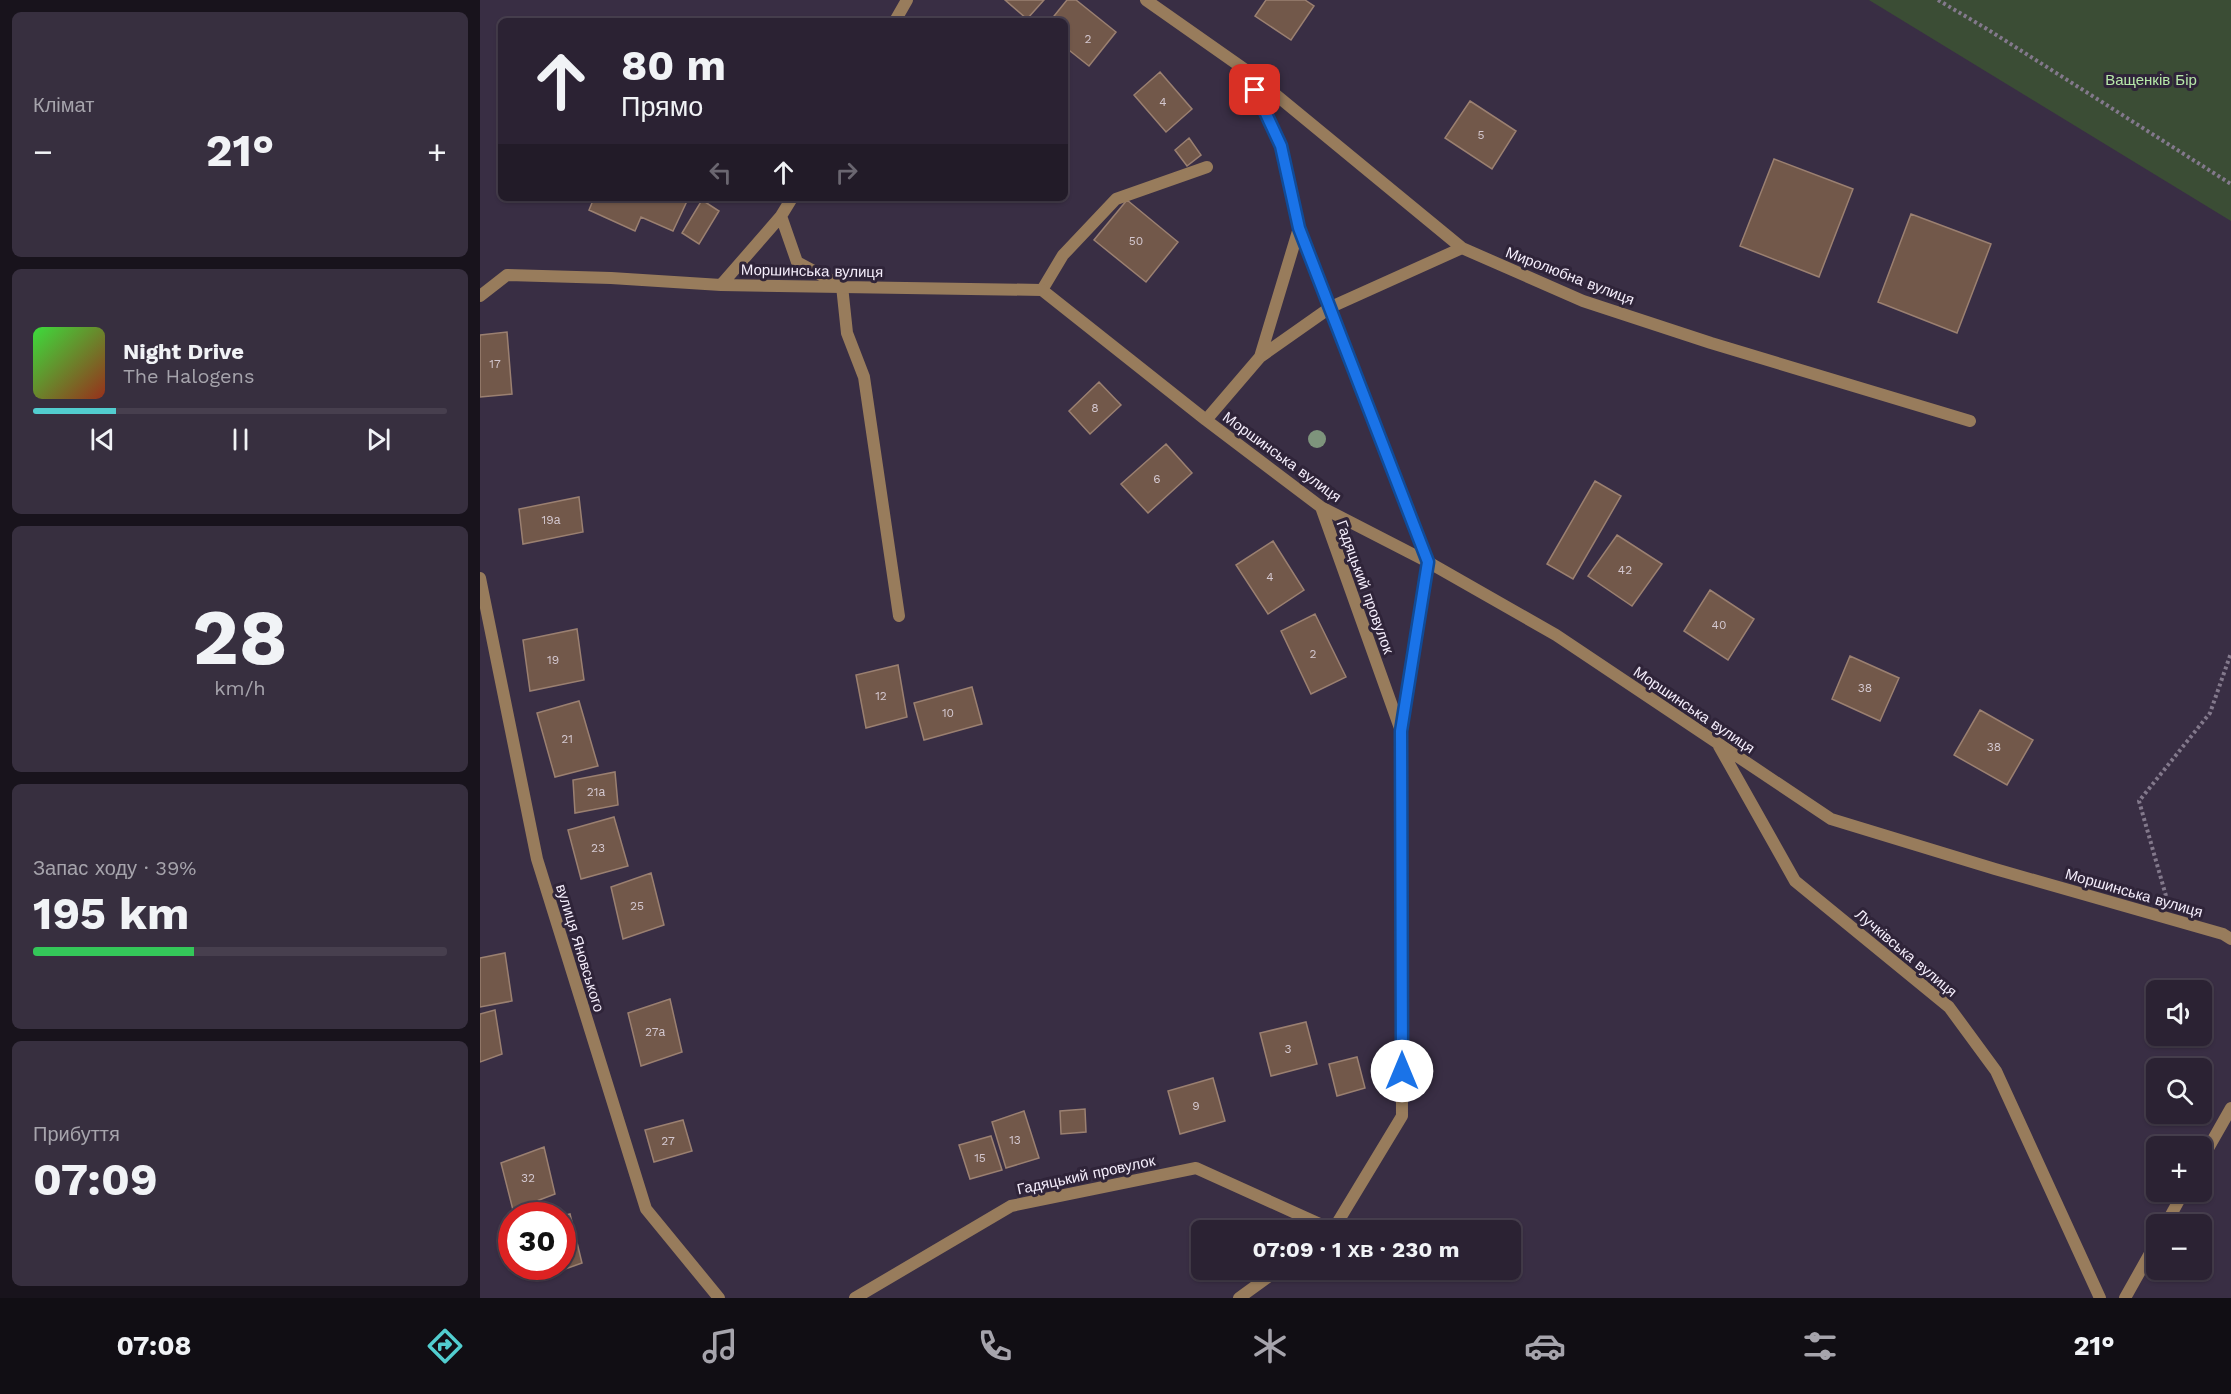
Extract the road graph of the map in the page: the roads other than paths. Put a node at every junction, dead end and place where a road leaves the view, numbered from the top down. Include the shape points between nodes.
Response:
1 (907, 0) edge
2 (1146, 0) edge
3 (897, 18) edge
4 (1247, 71) junction
5 (1207, 167) dead end
6 (790, 201) edge
7 (781, 216) junction
8 (1299, 228) junction
9 (1462, 248) junction
10 (721, 285) junction
11 (842, 286) junction
12 (1042, 290) junction
13 (480, 296) edge
14 (1331, 307) junction
15 (1260, 357) junction
16 (1206, 420) junction
17 (1970, 421) dead end
18 (1321, 507) junction
19 (1428, 562) junction
20 (480, 578) edge
21 (899, 616) dead end
22 (1401, 731) junction
23 (1718, 744) junction
24 (2231, 939) edge
25 (2231, 1111) edge
26 (2212, 1142) edge
27 (1311, 1220) edge
28 (1339, 1220) edge
29 (2146, 1261) edge
30 (1264, 1280) edge
31 (719, 1298) edge
32 (855, 1298) edge
33 (1239, 1298) edge
34 (2100, 1298) edge
35 (2125, 1298) edge

1 - 3 street
2 - 4 street, Миролюбна вулиця
4 - 8 street via 1281,146
4 - 9 street, Миролюбна вулиця
5 - 12 street via 1116,199 1063,255
6 - 7 street
7 - 10 street
7 - 11 street via 798,262
8 - 14 street
8 - 15 street
9 - 14 street
9 - 17 street, Миролюбна вулиця via 1583,301
10 - 11 street, Моршинська вулиця
10 - 13 street, Моршинська вулиця via 507,275
11 - 12 street, Моршинська вулиця
11 - 21 street via 847,333 864,376
12 - 16 street, Моршинська вулиця
14 - 15 street
14 - 19 street
15 - 16 street
16 - 18 street, Моршинська вулиця
18 - 19 street, Моршинська вулиця
18 - 22 street, Гадяцький провулок
19 - 22 street
19 - 23 street, Моршинська вулиця via 1556,635
20 - 31 street, вулиця Яновського via 537,859 646,1209
22 - 28 street, Гадяцький провулок via 1402,1116
23 - 24 street, Моршинська вулиця via 1831,819
23 - 34 street, Лучківська вулиця via 1795,881 1949,1007 1996,1071
25 - 26 street
27 - 32 street, Гадяцький провулок via 1196,1168 1011,1206
29 - 35 street
30 - 33 street

